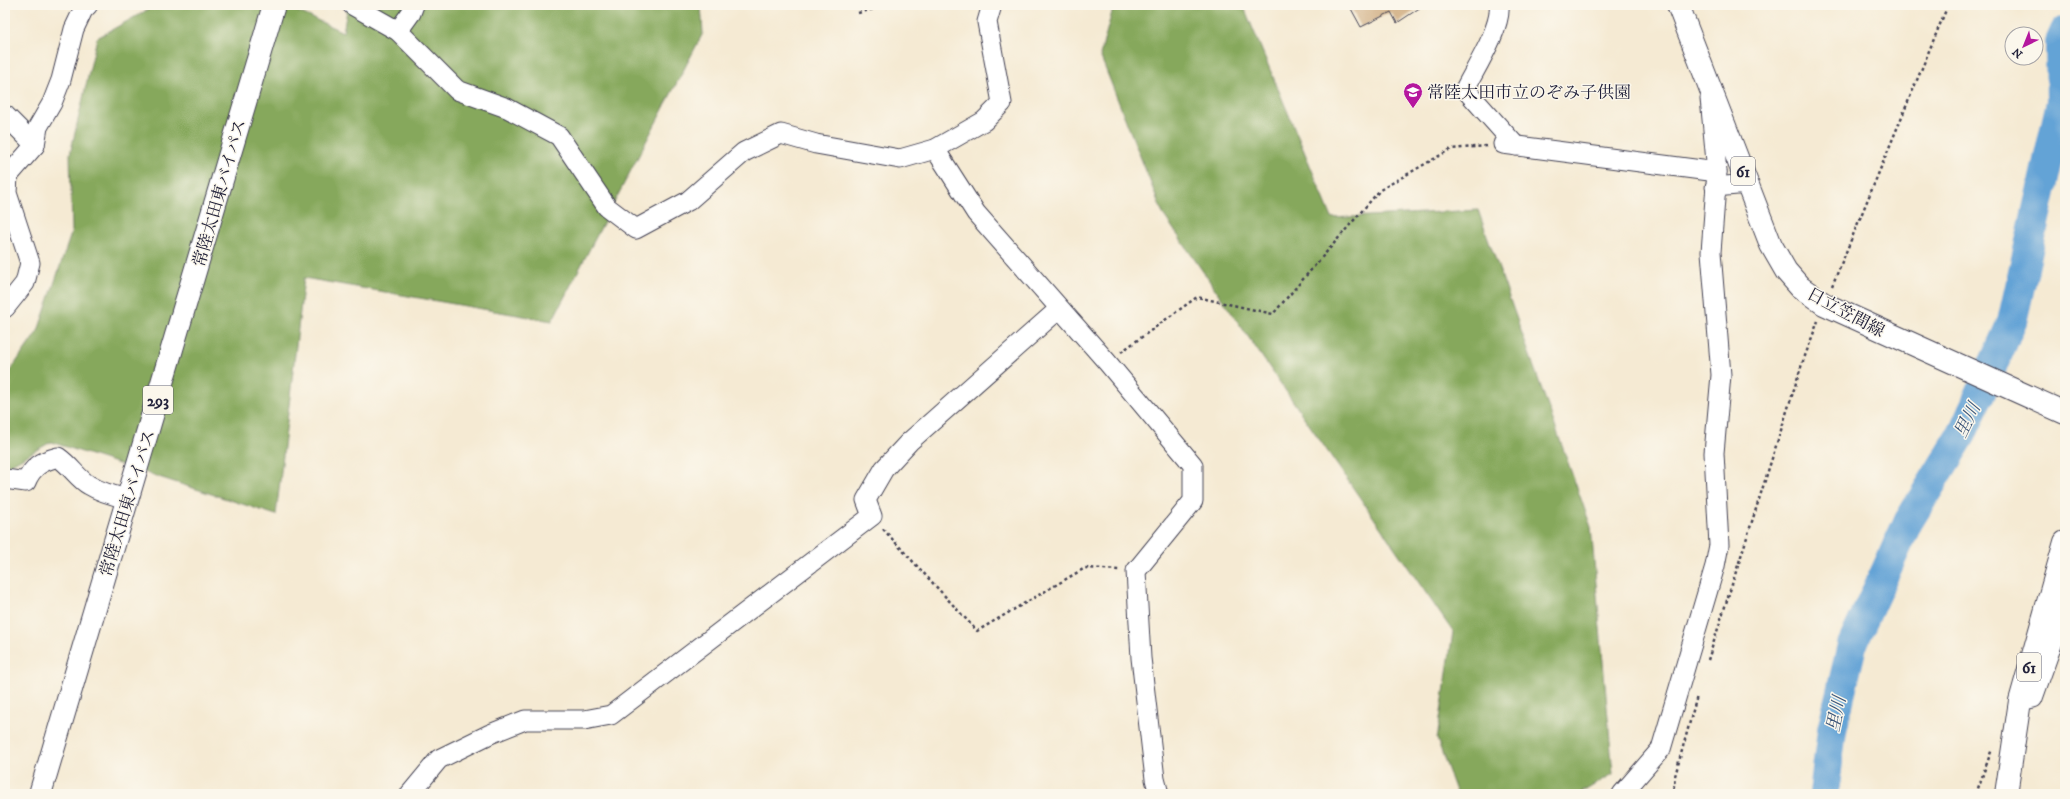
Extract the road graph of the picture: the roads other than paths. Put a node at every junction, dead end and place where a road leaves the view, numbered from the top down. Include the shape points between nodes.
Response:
1 (88, 5) edge
2 (274, 5) edge
3 (352, 5) edge
4 (414, 5) edge
5 (992, 5) edge
6 (1498, 5) edge
7 (1678, 5) edge
8 (398, 31) junction
9 (1708, 79) junction
10 (5, 115) edge
11 (35, 145) junction
12 (935, 149) junction
13 (1716, 180) junction
14 (1748, 184) junction
15 (5, 308) edge
16 (1059, 309) junction
17 (2065, 413) edge
18 (5, 479) edge
19 (128, 499) junction
20 (2065, 542) edge
21 (2065, 608) edge
22 (2020, 701) junction
23 (40, 794) edge
24 (410, 794) edge
25 (1159, 794) edge
26 (1622, 794) edge
27 (2006, 794) edge

1 - 11 street via 74,29 61,80 52,103 38,127
2 - 19 main road, 常陸太田東バイパス / 293
3 - 8 street
4 - 8 street
5 - 12 street via 987,22 1002,103 984,121
6 - 13 street via 1500,10 1491,39 1465,89 1510,145
7 - 9 main road, 日立笠間線 / 61
8 - 12 street via 457,90 507,108 559,136 607,207 636,229 688,201 744,152 781,134 816,144 900,159
9 - 13 street
9 - 14 main road, 日立笠間線 / 61
10 - 11 street
11 - 15 street via 8,176 7,193 30,263 25,282
12 - 16 street via 976,213
13 - 14 street
13 - 26 street via 1711,252 1721,375 1714,453 1718,552 1661,749
14 - 17 main road, 日立笠間線 / 61 via 1771,245 1786,271 1800,287 1832,308
16 - 24 street via 909,442 884,470 866,500 872,516 611,715 584,720 525,720 439,759
16 - 25 street via 1193,465 1193,501 1136,571 1141,658 1154,779
18 - 19 street via 26,482 29,474 44,460 58,457 69,464 88,485
19 - 23 main road, 常陸太田東バイパス / 293
20 - 22 main road, 61
21 - 22 street via 2033,698
22 - 27 main road, 61

